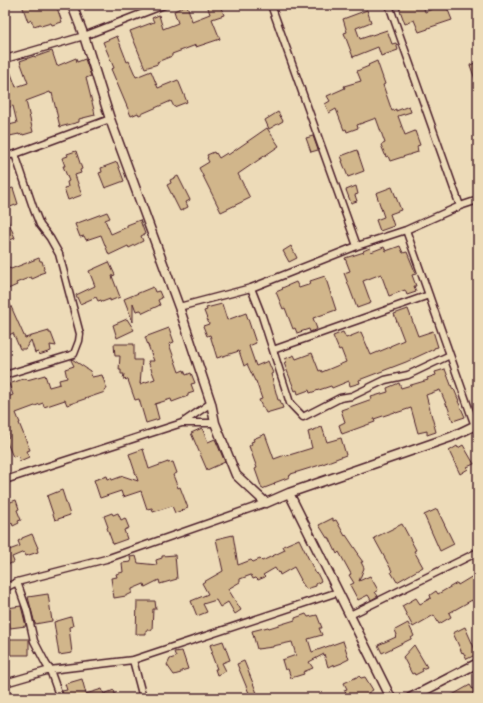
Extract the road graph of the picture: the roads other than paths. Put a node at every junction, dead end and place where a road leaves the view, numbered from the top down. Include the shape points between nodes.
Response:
1 (72, 5) edge
2 (164, 5) edge
3 (272, 5) edge
4 (389, 5) edge
5 (84, 36) junction
6 (5, 59) edge
7 (110, 119) junction
8 (15, 154) junction
9 (5, 156) edge
10 (478, 200) edge
11 (460, 206) junction
12 (406, 230) junction
13 (357, 246) junction
14 (251, 288) junction
15 (429, 295) junction
16 (179, 307) junction
17 (273, 350) junction
18 (450, 355) junction
19 (5, 375) edge
20 (211, 403) junction
21 (182, 423) junction
22 (215, 423) junction
23 (477, 425) edge
24 (5, 480) edge
25 (289, 492) junction
26 (266, 503) junction
27 (478, 552) edge
28 (17, 582) junction
29 (5, 588) edge
30 (338, 592) junction
31 (350, 616) junction
32 (133, 660) junction
33 (478, 664) edge
34 (50, 670) junction
35 (5, 683) edge
36 (60, 698) edge
37 (143, 698) edge
38 (391, 698) edge
39 (410, 698) edge

1 - 5 street
2 - 5 street
3 - 13 street
4 - 11 street
5 - 6 street
5 - 7 street
7 - 8 street
7 - 16 street
8 - 9 street
8 - 19 street via 40,225 59,254 80,334 74,354
10 - 11 street
11 - 12 street
12 - 13 street
12 - 15 street
13 - 14 street
14 - 16 street
14 - 17 street
15 - 17 street
15 - 18 street
16 - 20 street
17 - 18 street via 290,402 303,417 340,398 352,396 385,380 408,376
18 - 23 street
20 - 21 street
20 - 22 street
21 - 22 street
21 - 24 street
22 - 26 street via 236,475
23 - 25 street via 450,437
25 - 26 street
25 - 30 street
26 - 28 street via 106,559
27 - 31 street
28 - 29 street
28 - 34 street via 34,641
30 - 31 street
30 - 32 street
31 - 38 street
32 - 34 street
32 - 37 street
33 - 39 street
34 - 35 street
34 - 36 street

